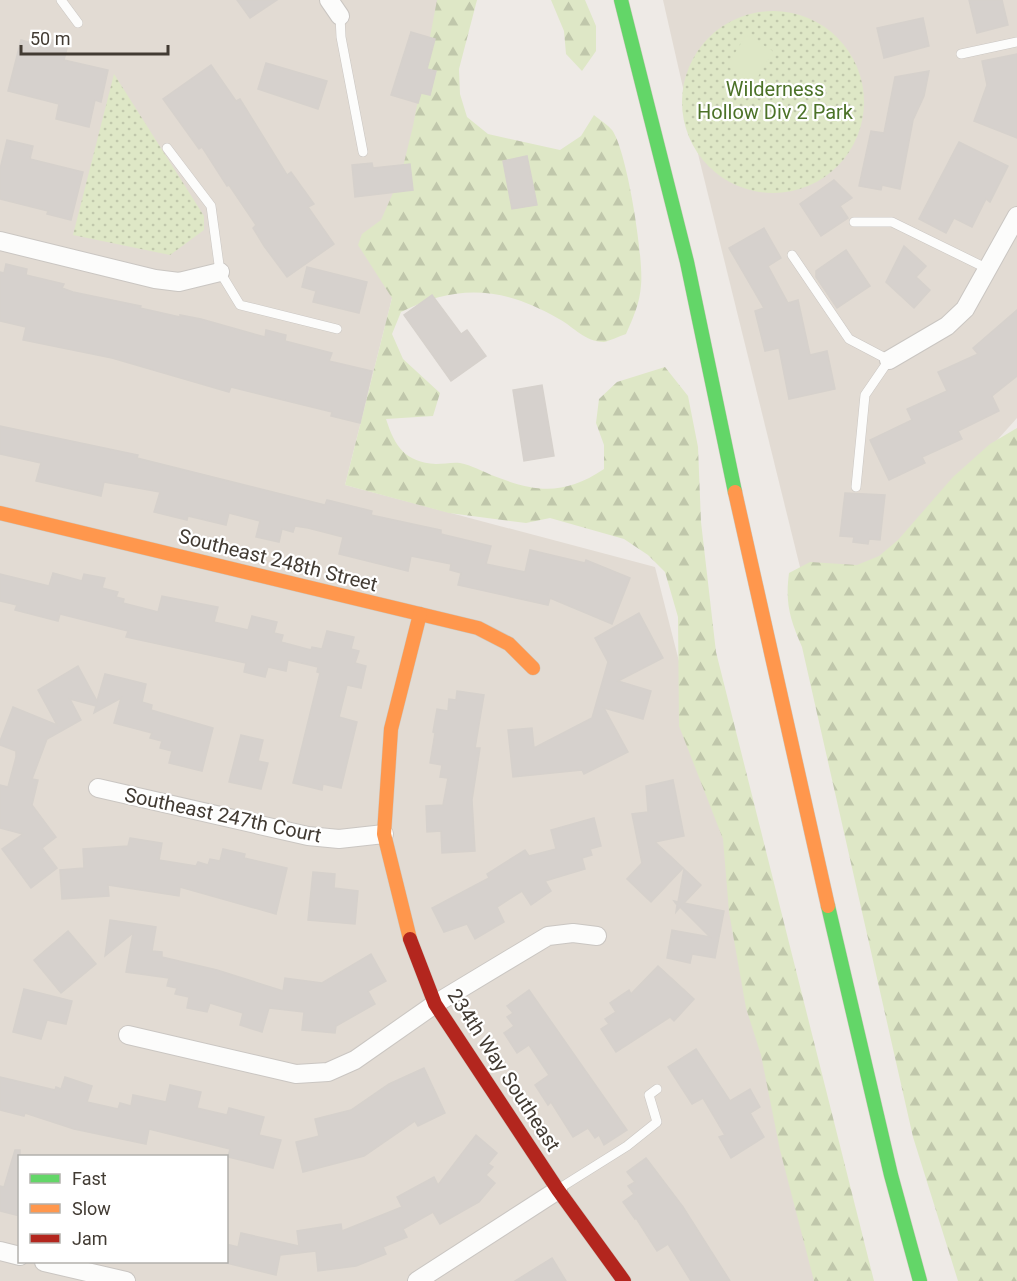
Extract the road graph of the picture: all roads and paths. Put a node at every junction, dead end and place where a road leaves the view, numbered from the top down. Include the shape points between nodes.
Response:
1 (61, 0) edge
2 (329, 0) edge
3 (621, 0) edge
4 (340, 16) joint
5 (78, 23) dead end
6 (1017, 42) edge
7 (961, 54) dead end
8 (167, 148) dead end
9 (363, 152) dead end
10 (1017, 216) edge
11 (854, 222) dead end
12 (0, 241) edge
13 (792, 255) dead end
14 (988, 269) junction
15 (220, 272) junction
16 (337, 329) dead end
17 (889, 360) junction
18 (856, 487) dead end
19 (0, 513) edge
20 (420, 614) junction
21 (533, 668) dead end
22 (98, 788) dead end
23 (384, 834) junction
24 (597, 936) dead end
25 (435, 1004) junction
26 (128, 1035) dead end
27 (657, 1089) dead end
28 (558, 1190) junction
29 (0, 1251) edge
30 (18, 1256) edge
31 (48, 1263) edge
32 (124, 1281) edge
33 (417, 1281) edge
34 (624, 1281) edge
35 (920, 1281) edge

1 - 5 lane
2 - 4 street
3 - 35 main road via 687,262 822,881
4 - 9 lane
6 - 7 lane
8 - 15 lane via 211,206
10 - 14 street
11 - 14 lane via 892,222
12 - 15 street via 155,279 179,282
13 - 17 lane via 849,339
14 - 17 street via 965,309 946,326
15 - 16 lane via 240,305
17 - 18 lane via 865,395
19 - 20 main road, Southeast 248th Street
20 - 21 main road, Southeast 248th Street via 503,638 520,650
20 - 23 main road, 234th Way Southeast via 391,729
22 - 23 street, Southeast 247th Court via 308,836
23 - 25 main road, 234th Way Southeast via 406,929
24 - 25 street via 548,936
25 - 26 street via 355,1060 312,1074 296,1074
25 - 28 main road, 234th Way Southeast
27 - 28 lane via 649,1095 657,1122
28 - 33 street
28 - 34 main road, 234th Way Southeast
29 - 30 street
31 - 32 street

